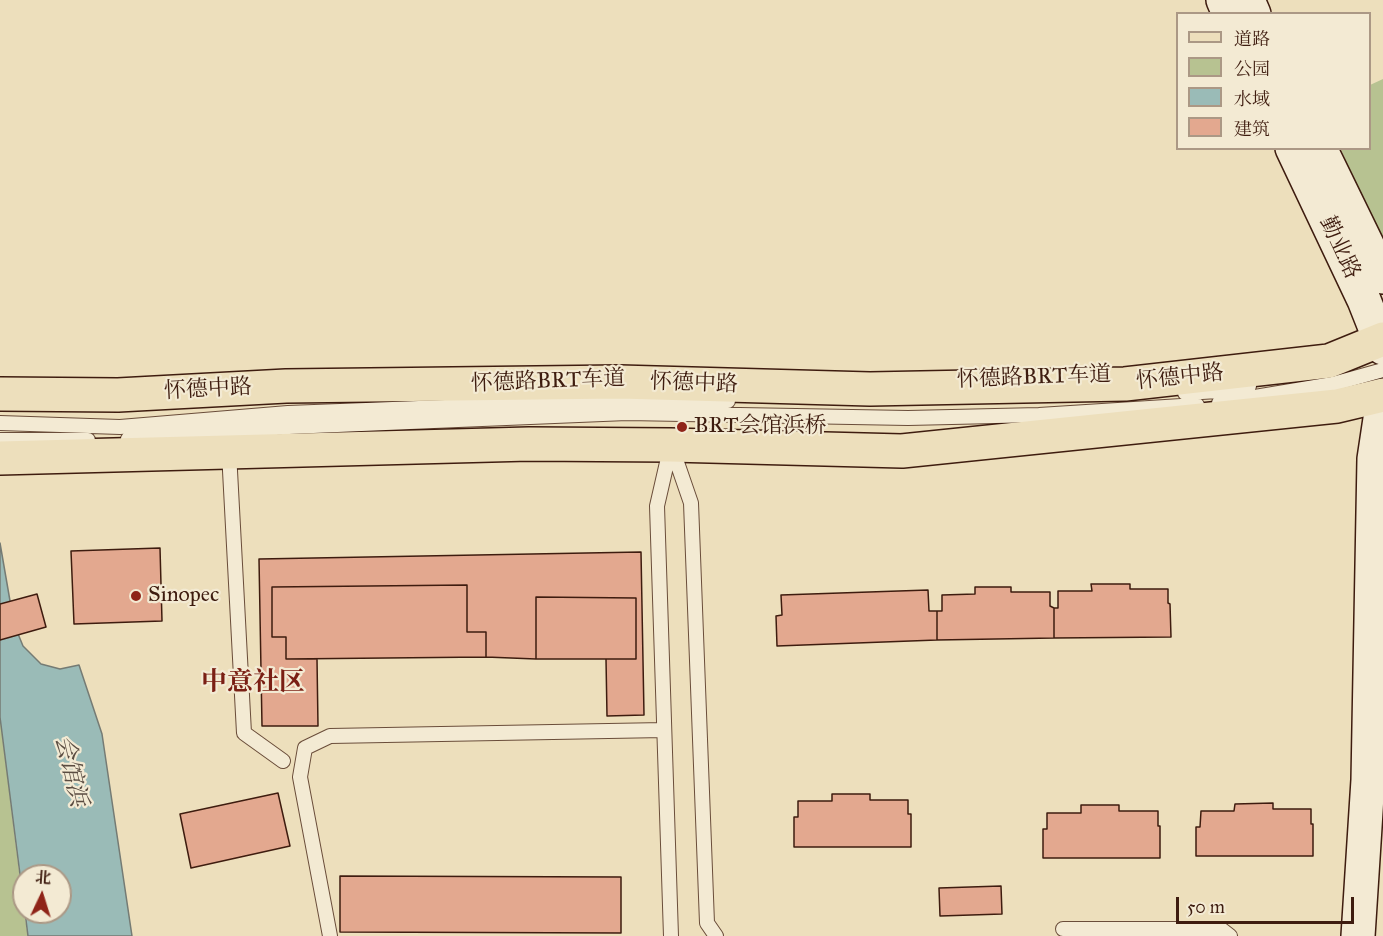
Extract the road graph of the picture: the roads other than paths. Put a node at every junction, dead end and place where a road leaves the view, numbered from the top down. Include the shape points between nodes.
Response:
1 (1293, 150) edge
2 (1321, 150) edge
3 (1383, 277) edge
4 (1383, 351) edge
5 (0, 394) edge
6 (1383, 394) edge
7 (1088, 398) dead end
8 (1383, 399) edge
9 (744, 402) dead end
10 (0, 423) edge
11 (0, 440) edge
12 (671, 445) junction
13 (229, 452) junction
14 (0, 458) edge
15 (664, 730) junction
16 (283, 761) dead end
17 (1063, 929) dead end
18 (330, 936) edge
19 (671, 936) edge
20 (716, 936) edge
21 (1230, 936) edge
22 (1358, 936) edge

1 - 4 street, 勤业路 via 1364,300
2 - 3 street, 勤业路
4 - 5 main road, 怀德中路 via 1329,361 1125,384 870,389 596,383 286,386 118,395
4 - 7 lane, 怀德路BRT车道 via 1333,371 1218,391
4 - 11 lane, 怀德路BRT车道 via 1333,384 1214,403 1039,415 908,418 627,413 289,426 120,440
6 - 12 main road, 怀德中路 via 1337,406 902,451
8 - 22 street via 1374,459 1368,780
9 - 10 lane, 怀德路BRT车道 via 628,400 288,413 120,427
12 - 13 main road, 怀德中路 via 528,444
12 - 15 lane via 657,506
12 - 20 lane via 691,503 707,923
13 - 14 main road, 怀德中路
13 - 16 lane via 244,733
15 - 18 lane via 330,736 304,748 300,777
15 - 19 lane
17 - 21 lane via 1221,929

